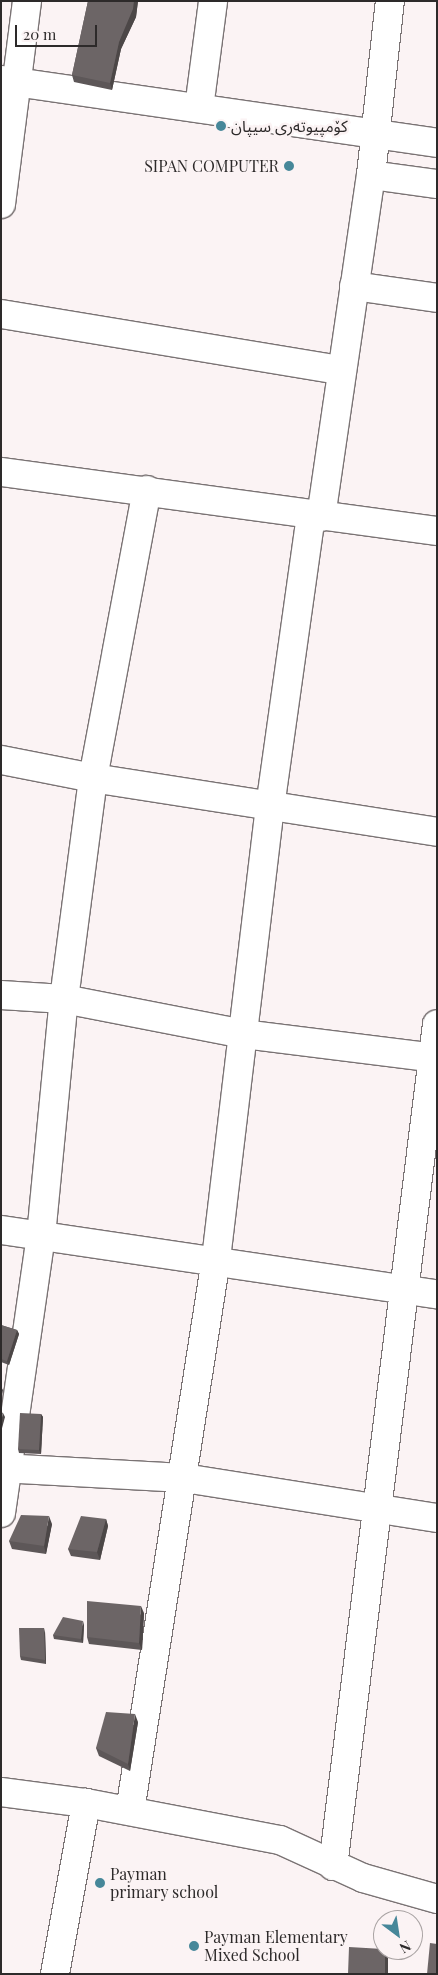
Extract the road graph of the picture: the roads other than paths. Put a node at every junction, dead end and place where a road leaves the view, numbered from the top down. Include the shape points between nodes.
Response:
1 (27, 1) edge
2 (212, 1) edge
3 (390, 1) edge
4 (9, 81) edge
5 (199, 108) junction
6 (376, 135) junction
7 (437, 143) edge
8 (371, 175) junction
9 (437, 184) edge
10 (1, 204) edge
11 (354, 286) junction
12 (437, 298) edge
13 (1, 314) edge
14 (341, 370) junction
15 (1, 472) edge
16 (147, 490) junction
17 (316, 517) junction
18 (437, 531) edge
19 (1, 760) edge
20 (93, 778) junction
21 (270, 807) junction
22 (437, 832) edge
23 (1, 995) edge
24 (64, 999) junction
25 (437, 1024) edge
26 (244, 1034) junction
27 (434, 1058) edge
28 (1, 1230) edge
29 (41, 1236) junction
30 (216, 1259) junction
31 (404, 1288) junction
32 (437, 1294) edge
33 (5, 1468) edge
34 (184, 1478) junction
35 (376, 1508) junction
36 (1, 1513) edge
37 (437, 1518) edge
38 (1, 1792) edge
39 (86, 1803) junction
40 (130, 1811) junction
41 (333, 1866) junction
42 (437, 1899) edge
43 (55, 1974) edge

1 - 4 street
2 - 5 street
3 - 6 street
4 - 5 street
4 - 10 street
5 - 6 street
6 - 7 street
6 - 8 street
8 - 9 street
8 - 11 street
11 - 12 street
11 - 14 street
13 - 14 street
14 - 17 street
15 - 16 street
16 - 17 street
16 - 20 street
17 - 18 street
17 - 21 street
19 - 20 street
20 - 21 street
20 - 24 street
21 - 22 street
21 - 26 street
23 - 24 street
24 - 26 street
24 - 29 street
25 - 27 street
26 - 27 street
26 - 30 street
27 - 31 street
28 - 29 street
29 - 30 street
29 - 33 street
30 - 31 street
30 - 34 street
31 - 32 street
31 - 35 street
33 - 34 street
33 - 36 street
34 - 35 street
34 - 40 street
35 - 37 street
35 - 41 street
38 - 39 street
39 - 40 street
39 - 43 street
40 - 41 street via 280,1840
41 - 42 street

